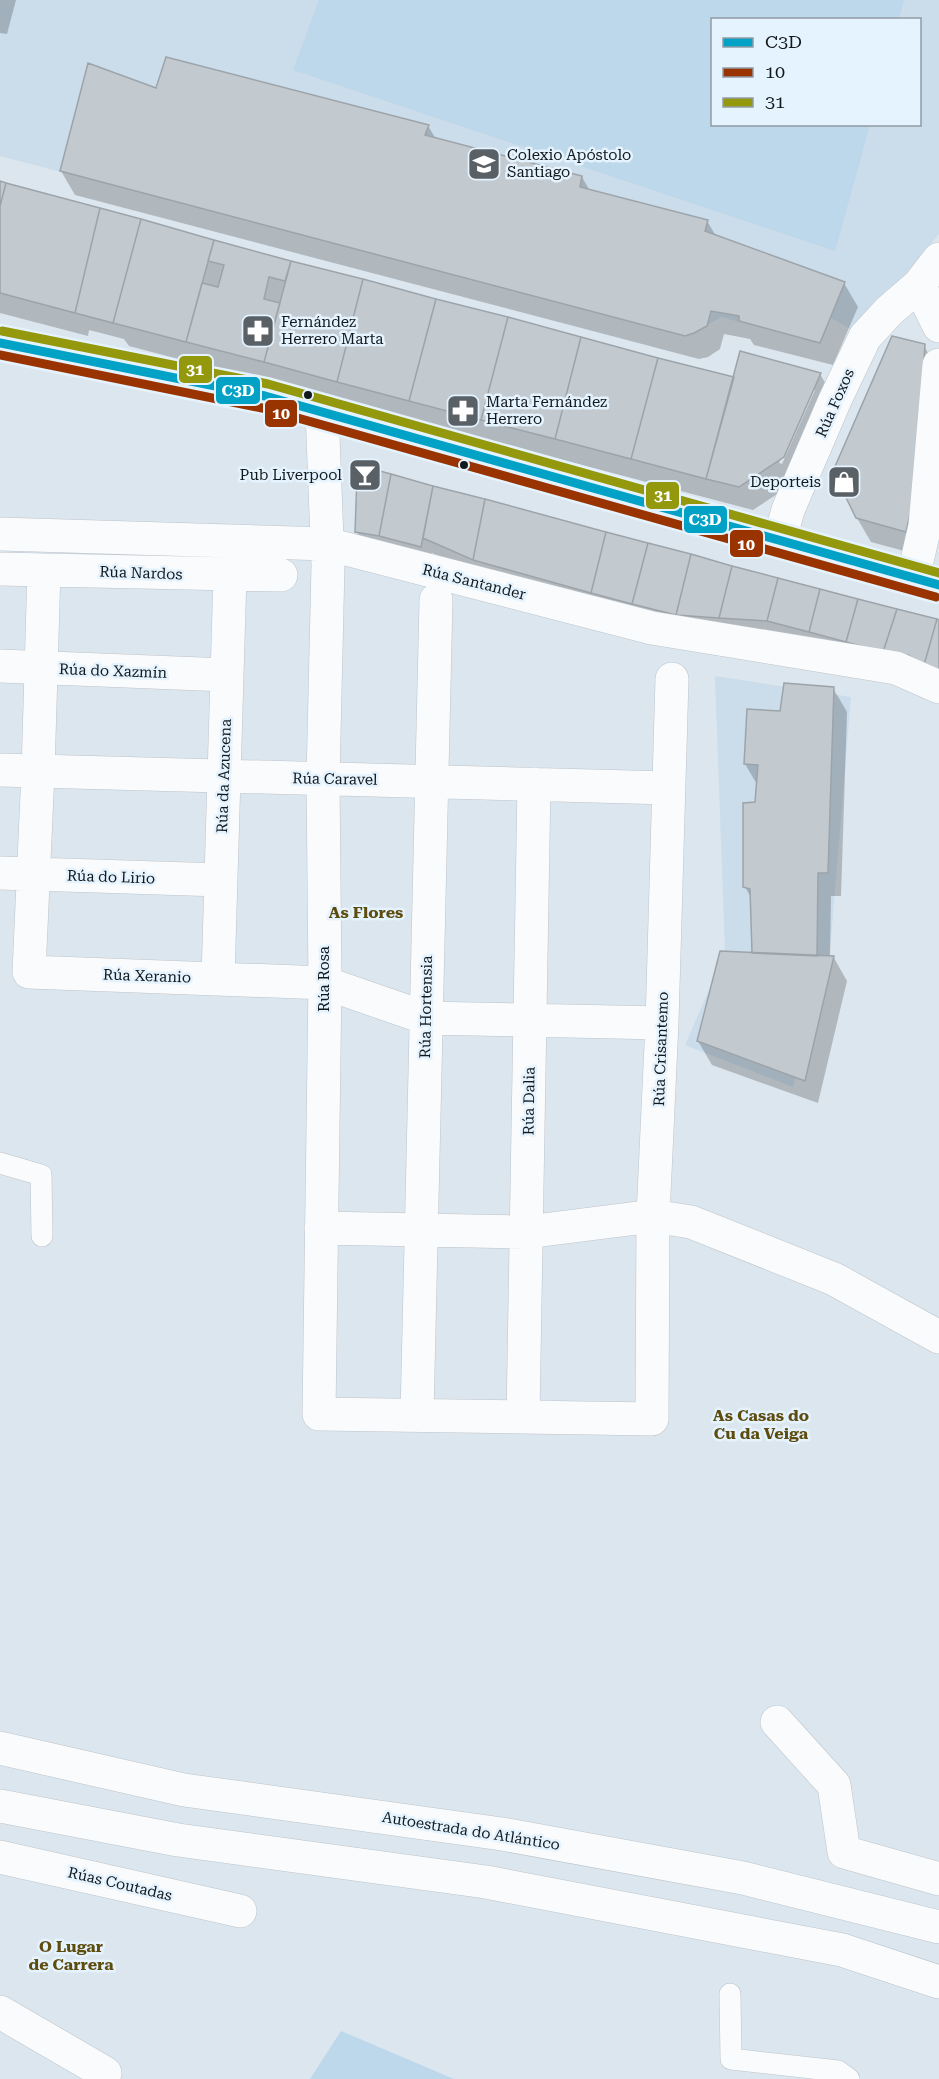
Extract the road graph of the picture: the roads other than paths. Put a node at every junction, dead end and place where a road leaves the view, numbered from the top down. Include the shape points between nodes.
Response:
1 (939, 259) edge
2 (919, 285) junction
3 (939, 326) edge
4 (0, 343) edge
5 (939, 365) edge
6 (322, 411) junction
7 (0, 534) edge
8 (780, 539) junction
9 (327, 544) junction
10 (0, 569) edge
11 (44, 570) junction
12 (230, 575) junction
13 (281, 575) dead end
14 (926, 582) edge
15 (436, 600) dead end
16 (0, 666) edge
17 (41, 668) junction
18 (227, 675) junction
19 (672, 679) dead end
20 (939, 687) edge
21 (0, 770) edge
22 (38, 771) junction
23 (224, 776) junction
24 (323, 779) junction
25 (432, 782) junction
26 (534, 784) junction
27 (669, 788) junction
28 (0, 873) edge
29 (33, 874) junction
30 (221, 880) junction
31 (218, 978) junction
32 (325, 983) junction
33 (426, 1017) junction
34 (530, 1020) junction
35 (662, 1023) junction
36 (0, 1163) edge
37 (653, 1216) junction
38 (321, 1228) junction
39 (421, 1230) junction
40 (526, 1232) junction
41 (42, 1236) dead end
42 (939, 1337) edge
43 (417, 1415) junction
44 (523, 1417) junction
45 (777, 1722) dead end
46 (0, 1748) edge
47 (0, 1806) edge
48 (0, 1857) edge
49 (939, 1879) edge
50 (240, 1911) dead end
51 (939, 1927) edge
52 (939, 1982) edge
53 (730, 1994) dead end
54 (0, 2012) edge
55 (105, 2073) dead end
56 (849, 2079) edge

1 - 2 main road, Rúa Foxos
2 - 3 main road
2 - 8 main road, Rúa Foxos via 866,338 788,510
4 - 6 main road
5 - 14 main road via 925,526
6 - 8 main road
6 - 9 main road, Rúa Rosa
7 - 9 main road, Rúa Santander
8 - 14 main road
9 - 20 main road, Rúa Santander via 652,628 896,668
9 - 24 main road, Rúa Rosa
10 - 11 main road, Rúa Nardos
11 - 12 main road, Rúa Nardos
11 - 17 main road, Rúa Xeranio
12 - 13 main road, Rúa Nardos
12 - 18 main road, Rúa da Azucena
15 - 25 main road, Rúa Hortensia
16 - 17 main road, Rúa do Xazmín
17 - 18 main road, Rúa do Xazmín
17 - 22 main road, Rúa Xeranio
18 - 23 main road, Rúa da Azucena
19 - 27 main road, Rúa Crisantemo
21 - 22 main road, Rúa Caravel
22 - 23 main road, Rúa Caravel
22 - 29 main road, Rúa Xeranio
23 - 24 main road, Rúa Caravel
23 - 30 main road, Rúa da Azucena
24 - 25 main road, Rúa Caravel
24 - 32 main road, Rúa Rosa
25 - 26 main road, Rúa Caravel
25 - 33 main road, Rúa Hortensia
26 - 27 main road, Rúa Caravel
26 - 34 main road, Rúa Dalia
27 - 35 main road, Rúa Crisantemo
28 - 29 main road, Rúa do Lirio
29 - 30 main road, Rúa do Lirio
29 - 31 main road, Rúa Xeranio via 28,972
30 - 31 main road, Rúa da Azucena
31 - 32 main road, Rúa Xeranio
32 - 33 main road, Rúa Xeranio
32 - 38 main road, Rúa Rosa
33 - 34 main road, Rúa Xeranio
33 - 39 main road, Rúa Hortensia
34 - 35 main road, Rúa Xeranio
34 - 40 main road, Rúa Dalia
35 - 37 main road, Rúa Crisantemo
36 - 41 lane via 41,1175
37 - 40 main road
37 - 42 main road via 691,1222 834,1279
37 - 44 main road, Rúa Crisantemo via 652,1419
38 - 39 main road
38 - 43 main road, Rúa Rosa via 319,1414
39 - 40 main road
39 - 43 main road, Rúa Hortensia
40 - 44 main road, Rúa Dalia
43 - 44 main road
45 - 49 main road via 834,1785 844,1852
46 - 51 main road, Autoestrada do Atlántico via 184,1790 502,1834 743,1878
47 - 52 main road via 177,1840 486,1882 842,1950
48 - 50 main road, Rúas Coutadas
53 - 56 lane via 731,2059 838,2071
54 - 55 main road

